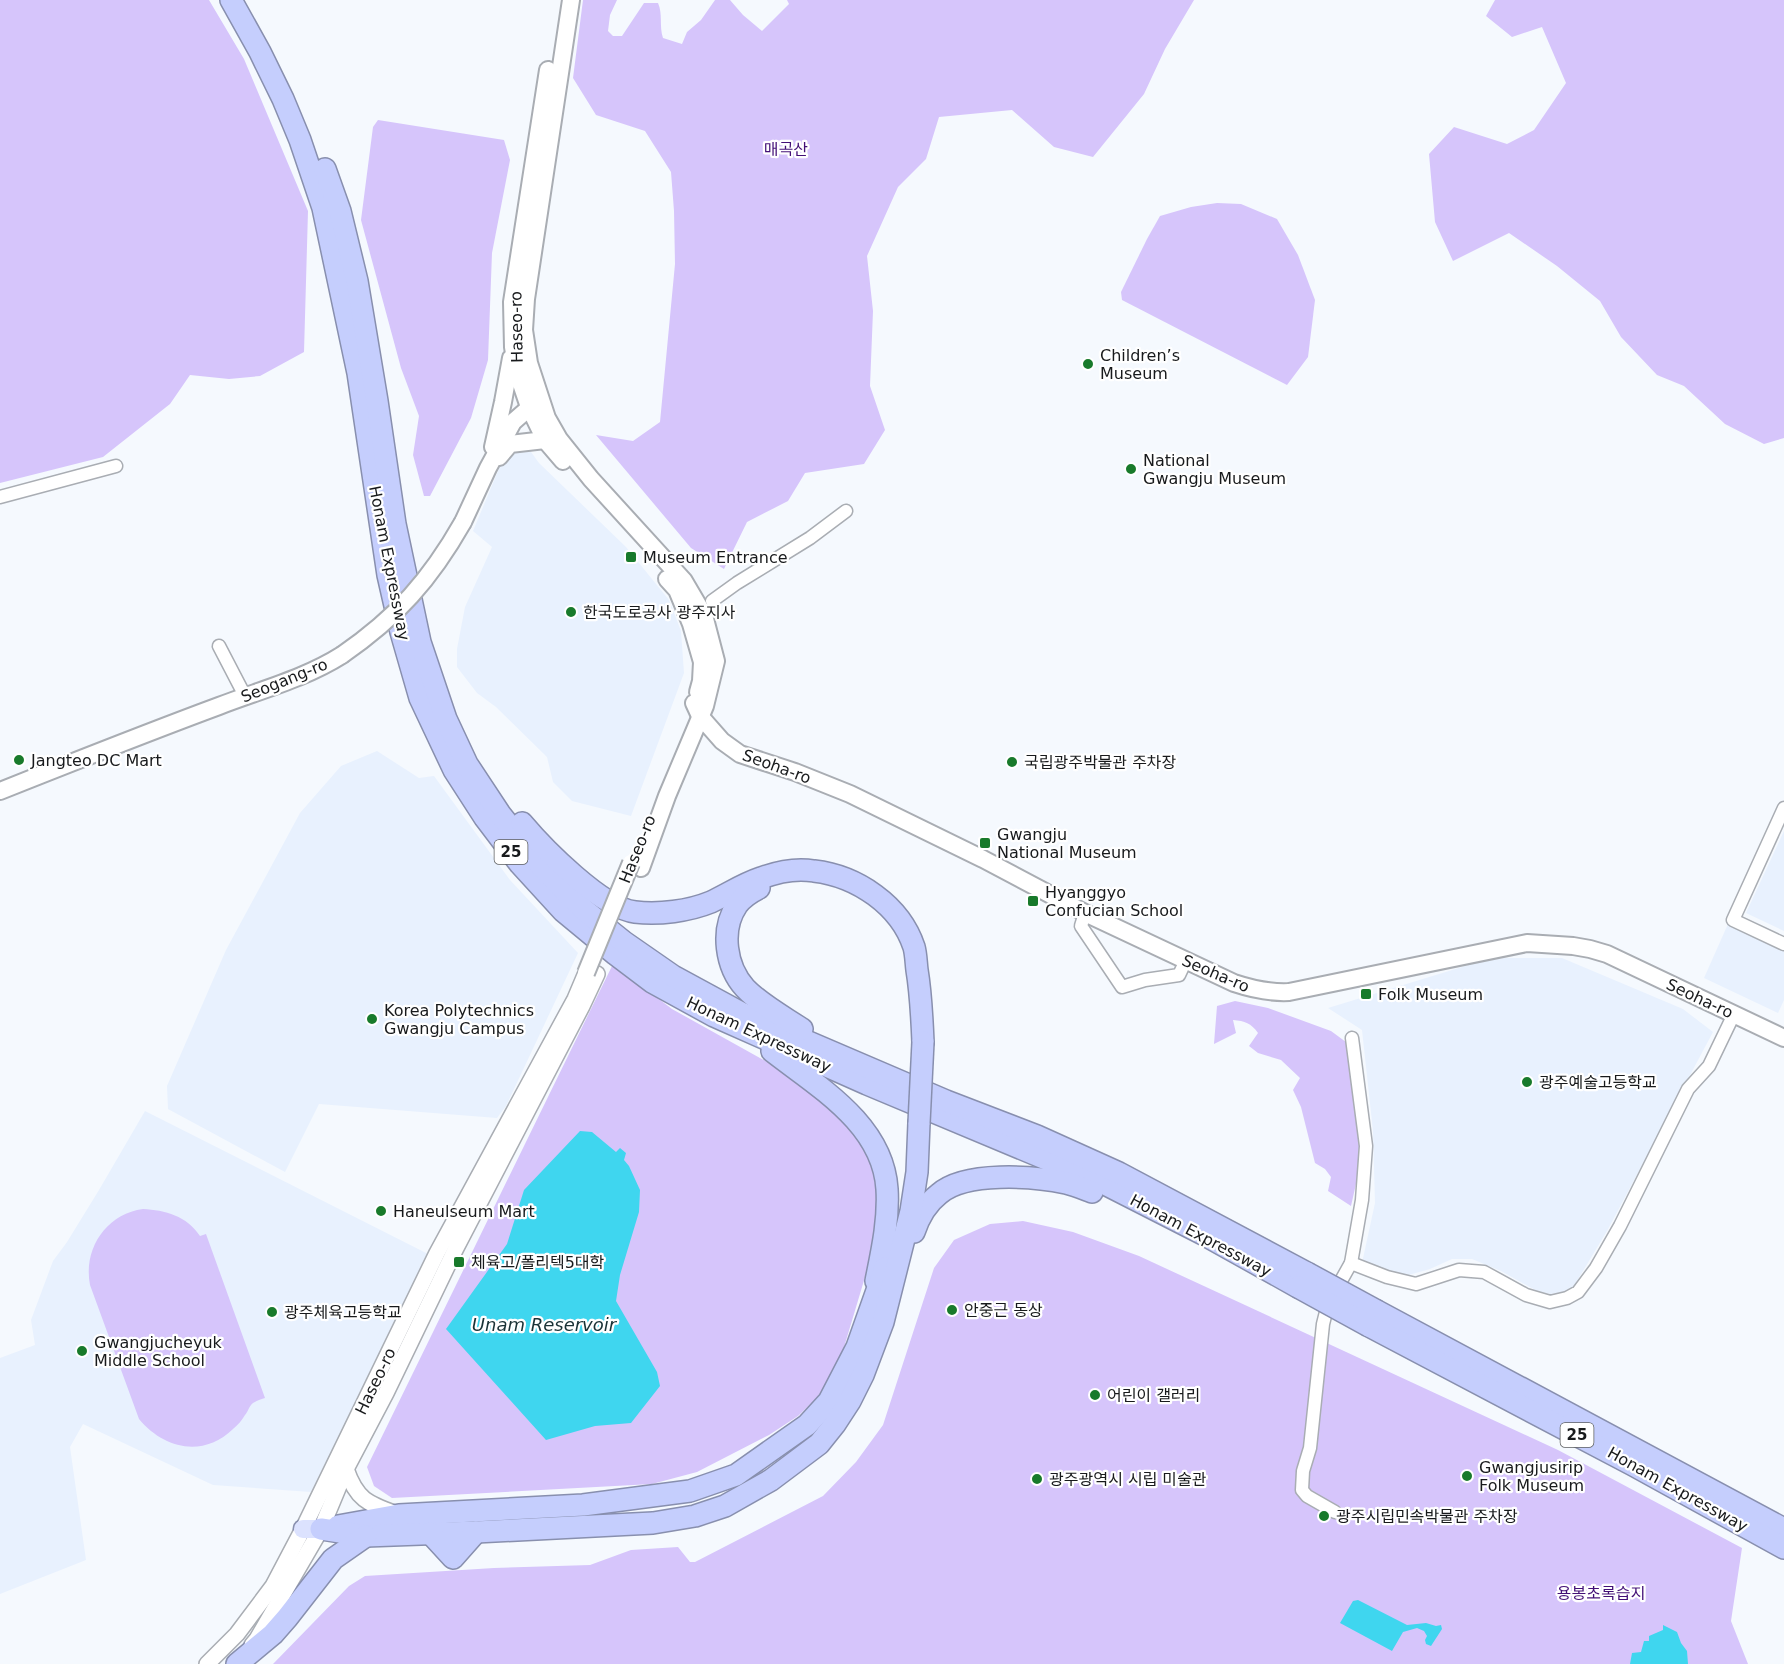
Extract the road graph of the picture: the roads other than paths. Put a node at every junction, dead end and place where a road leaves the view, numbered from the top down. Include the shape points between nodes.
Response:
1 (231, 0) edge
2 (248, 0) edge
3 (560, 0) edge
4 (571, 0) edge
5 (513, 347) junction
6 (534, 403) junction
7 (545, 440) junction
8 (116, 466) dead end
9 (488, 468) junction
10 (0, 498) edge
11 (846, 511) dead end
12 (712, 601) dead end
13 (219, 646) dead end
14 (435, 684) junction
15 (245, 696) junction
16 (697, 710) junction
17 (0, 791) edge
18 (1784, 808) edge
19 (1085, 912) junction
20 (1784, 944) edge
21 (1186, 960) junction
22 (591, 974) junction
23 (1734, 1014) junction
24 (748, 1032) junction
25 (1783, 1036) edge
26 (1352, 1038) dead end
27 (917, 1041) junction
28 (842, 1057) junction
29 (914, 1122) junction
30 (1203, 1234) junction
31 (1351, 1263) junction
32 (1303, 1280) junction
33 (891, 1292) junction
34 (872, 1302) junction
35 (1373, 1318) junction
36 (346, 1469) junction
37 (1335, 1512) dead end
38 (399, 1515) junction
39 (1784, 1528) edge
40 (312, 1529) junction
41 (366, 1536) junction
42 (1784, 1548) edge
43 (207, 1664) edge
44 (237, 1664) edge

1 - 24 highway, Honam Expressway / 25 via 283,99 323,208 358,373 400,632 420,698 453,770 520,864 563,911 652,982
2 - 14 highway, Honam Expressway / 25 via 306,116 339,211 359,292 395,524 420,642
3 - 5 main road, Haseo-ro via 512,302
4 - 6 main road, Haseo-ro via 526,299 524,330
5 - 6 main road, Haseo-ro via 517,372
5 - 9 main road, Seogang-ro
6 - 7 main road, Haseo-ro
6 - 9 main road, Seogang-ro via 513,422
6 - 16 main road, Haseo-ro via 591,479 684,581 704,615 716,661 705,706
7 - 9 main road via 510,444
7 - 16 main road, Haseo-ro via 677,590 702,662
8 - 10 street
9 - 15 main road, Seogang-ro, bridge via 463,522 435,567 404,605 370,636 331,663
11 - 12 street
13 - 15 street
14 - 27 highway via 498,793 565,867 600,897 633,912 685,910 759,878 812,870 834,874 873,893 904,926 914,948 922,1011
14 - 28 highway, Honam Expressway / 25 via 467,764 543,868 583,909 673,976 743,1014
15 - 17 main road, Seogang-ro
16 - 19 main road, Seoha-ro via 722,741 740,754 850,794
16 - 22 main road, Haseo-ro via 667,796
18 - 20 street via 1733,920
19 - 21 main road, Seoha-ro
19 - 21 street via 1081,926 1122,987 1179,975
21 - 23 main road, Seoha-ro via 1234,983 1273,993 1527,943 1573,946 1607,954
22 - 36 street, Haseo-ro via 582,1006
22 - 40 street, Haseo-ro via 437,1253
23 - 25 main road, Seoha-ro
23 - 31 street via 1709,1066 1688,1089 1620,1226 1578,1292 1550,1302 1526,1295 1484,1272 1459,1270 1416,1284
24 - 30 highway, Honam Expressway / 25 via 1099,1181
24 - 34 highway via 843,1106 867,1133 881,1161 887,1210
26 - 31 street via 1366,1146
27 - 28 highway via 903,946 891,921 876,905 856,891 819,879 787,879 757,888 737,906 730,920 728,949 737,978 747,990
27 - 29 highway, bridge
28 - 32 highway, Honam Expressway / 25 via 1119,1173
29 - 33 highway via 917,1173
29 - 34 highway via 893,1248
30 - 32 highway, Honam Expressway / 25
30 - 33 highway via 1169,1226 1067,1183 998,1177 966,1180 940,1192 921,1214
31 - 37 street via 1328,1304 1310,1448 1303,1471 1302,1490
32 - 35 highway, Honam Expressway / 25, bridge
33 - 41 highway via 863,1375 850,1401 819,1444 771,1480 725,1506 653,1523
34 - 38 highway via 857,1347 829,1401 807,1425 736,1475 690,1491 583,1505
35 - 39 highway, Honam Expressway / 25
35 - 42 highway, Honam Expressway / 25
36 - 38 street via 361,1497
36 - 40 street, Haseo-ro
38 - 40 highway
40 - 41 highway
40 - 43 street, Haseo-ro via 237,1634
40 - 44 street, Haseo-ro via 257,1638
41 - 44 highway via 333,1559 280,1626

